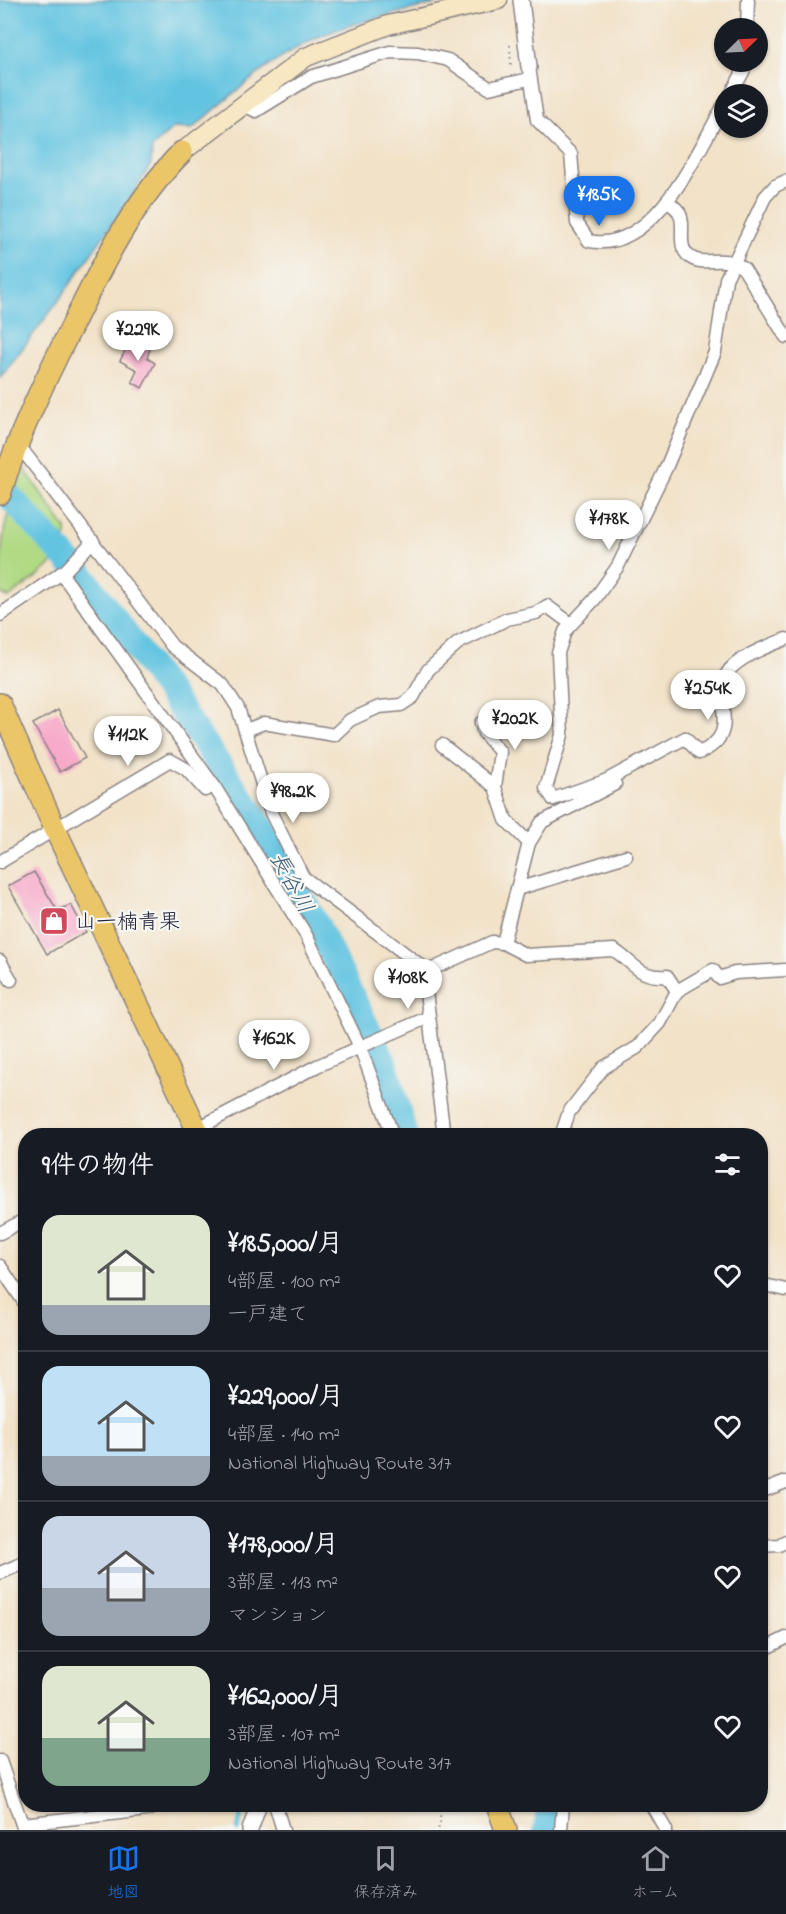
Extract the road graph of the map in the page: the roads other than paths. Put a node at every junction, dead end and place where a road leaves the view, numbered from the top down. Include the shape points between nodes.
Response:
1 (498, 0) edge
2 (521, 0) edge
3 (748, 0) edge
4 (747, 18) edge
5 (529, 73) junction
6 (242, 104) junction
7 (714, 123) edge
8 (182, 152) joint
9 (786, 181) edge
10 (669, 202) junction
11 (734, 261) junction
12 (786, 337) edge
13 (15, 448) junction
14 (0, 494) edge
15 (90, 543) junction
16 (63, 571) junction
17 (0, 615) edge
18 (570, 623) junction
19 (786, 639) edge
20 (0, 704) edge
21 (0, 722) edge
22 (481, 723) dead end
23 (246, 730) junction
24 (442, 745) dead end
25 (605, 781) junction
26 (214, 786) junction
27 (495, 787) junction
28 (55, 829) junction
29 (529, 843) junction
30 (626, 856) dead end
31 (0, 862) edge
32 (517, 889) junction
33 (503, 943) junction
34 (0, 961) edge
35 (423, 968) junction
36 (786, 970) edge
37 (11, 980) dead end
38 (677, 991) junction
39 (429, 1017) junction
40 (363, 1046) junction
41 (191, 1128) edge
42 (203, 1128) edge
43 (390, 1128) edge
44 (445, 1128) edge
45 (564, 1128) edge
46 (18, 1223) edge
47 (0, 1233) edge
48 (0, 1266) edge
49 (768, 1286) edge
50 (786, 1290) edge
51 (18, 1293) edge
52 (786, 1482) edge
53 (768, 1489) edge
54 (786, 1540) edge
55 (768, 1546) edge
56 (18, 1565) edge
57 (0, 1573) edge
58 (786, 1638) edge
59 (768, 1648) edge
60 (1, 1764) edge
61 (132, 1812) edge
62 (256, 1812) edge
63 (277, 1812) edge
64 (500, 1812) edge
65 (562, 1812) edge
66 (656, 1812) edge
67 (23, 1827) edge
68 (250, 1830) edge
69 (283, 1830) edge
70 (506, 1830) edge
71 (561, 1830) edge
72 (666, 1830) edge

1 - 6 main road via 388,25 335,44 306,57
2 - 5 street
3 - 4 street
5 - 6 street via 489,88 448,60 418,52 390,52 311,77 256,111
5 - 10 street via 537,120 571,154 577,223 588,241 618,239
6 - 8 main road
7 - 10 street
8 - 13 highway via 130,217 100,269
9 - 11 street via 765,197
10 - 11 street via 680,213 682,248 688,256 695,260
11 - 12 street via 744,269
11 - 18 street via 726,279 715,352 666,468 618,566 594,600
13 - 14 highway
13 - 15 street
15 - 16 street
15 - 23 street via 172,646 223,685
16 - 17 street
16 - 26 street
18 - 23 street via 548,606 536,613 507,619 459,643 428,670 413,697 401,705 379,707 350,720 334,735 264,723
18 - 25 street via 558,653 562,735 546,788 553,799
19 - 25 street via 734,665 725,676 724,717 720,737 711,748 699,753 685,738
20 - 28 highway
21 - 28 highway
22 - 27 street via 500,752
23 - 35 street via 271,813 303,877
24 - 27 street
25 - 29 street via 615,784 542,822
26 - 28 street via 205,790 186,769 170,760
26 - 40 street via 306,935
27 - 29 street via 506,820
28 - 31 street
28 - 41 highway
29 - 32 street
30 - 32 street
32 - 33 street
33 - 35 street via 492,942 428,971
33 - 38 street via 526,955 614,951 640,973 667,976
34 - 37 street
35 - 39 street
36 - 38 street via 735,973 719,978 713,970
38 - 45 street via 660,1023 638,1047 603,1068 569,1112
39 - 40 street
39 - 44 street
40 - 42 street
40 - 43 street
46 - 47 street
48 - 51 street
49 - 50 street
52 - 53 street
54 - 55 street
56 - 57 street
58 - 59 street
60 - 67 street
61 - 67 street
62 - 68 street
63 - 69 street
64 - 70 highway
65 - 71 street
66 - 72 street

